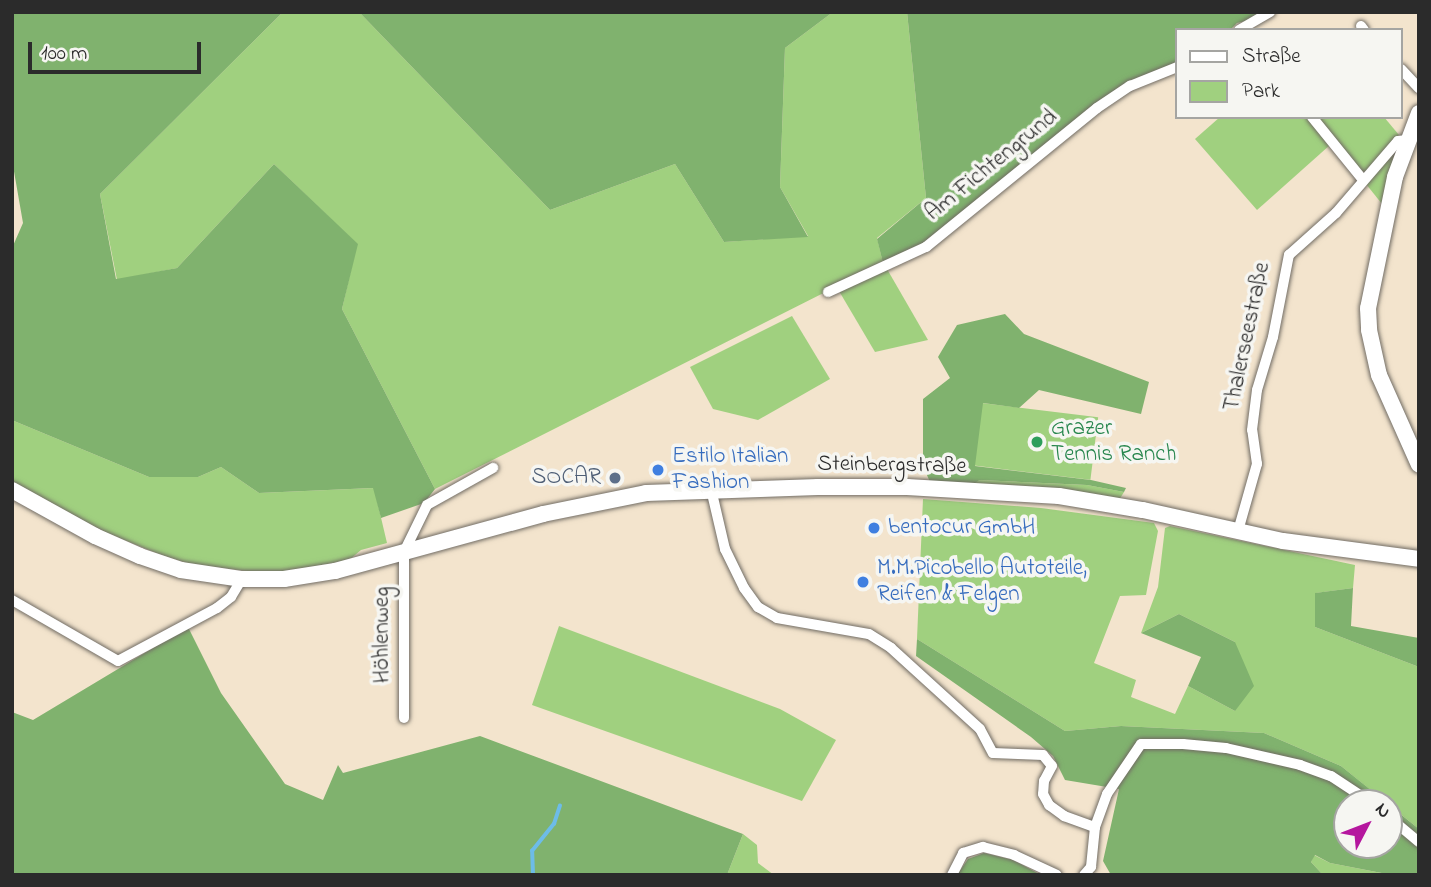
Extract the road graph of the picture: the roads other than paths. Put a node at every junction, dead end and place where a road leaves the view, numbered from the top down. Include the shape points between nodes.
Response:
1 (1270, 12) edge
2 (1243, 28) edge
3 (1176, 67) edge
4 (1403, 71) edge
5 (1419, 88) edge
6 (1419, 113) edge
7 (1314, 119) edge
8 (1407, 140) junction
9 (1363, 180) junction
10 (828, 292) dead end
11 (1419, 466) edge
12 (494, 468) dead end
13 (711, 489) junction
14 (12, 490) edge
15 (1238, 531) junction
16 (404, 552) junction
17 (1419, 559) edge
18 (242, 579) junction
19 (12, 600) edge
20 (404, 718) dead end
21 (1350, 789) edge
22 (1095, 827) junction
23 (1403, 829) edge
24 (1419, 842) edge
25 (952, 875) edge
26 (1057, 875) edge
27 (1084, 875) edge

1 - 2 street
3 - 10 street, Am Fichtengrund via 1130,86 1097,108 926,247
4 - 5 street
6 - 8 main road, Thalerseestraße
7 - 9 street
8 - 9 street, Thalerseestraße via 1398,141
8 - 11 main road, Thalerseestraße via 1371,286 1369,330 1379,375
9 - 15 street, Thalerseestraße via 1336,213 1289,255 1273,337 1256,390 1252,430 1257,464
12 - 16 street via 427,505
13 - 15 main road, Steinbergstraße via 903,486 1059,496
13 - 16 main road, Steinbergstraße via 646,493 570,508
13 - 22 street via 725,549 758,607 777,618 869,634 891,648 980,729 993,753 1043,755 1052,766 1044,781 1043,794 1049,805
14 - 18 main road, Steinbergstraße via 140,555 181,570
15 - 17 main road, Steinbergstraße
16 - 18 main road, Steinbergstraße via 323,573
16 - 20 street, Höhlenweg
18 - 19 street via 217,608 118,661
21 - 22 street via 1300,765 1226,748 1141,744 1107,794
22 - 27 street via 1091,867
23 - 24 street
25 - 26 street via 963,853 983,847

